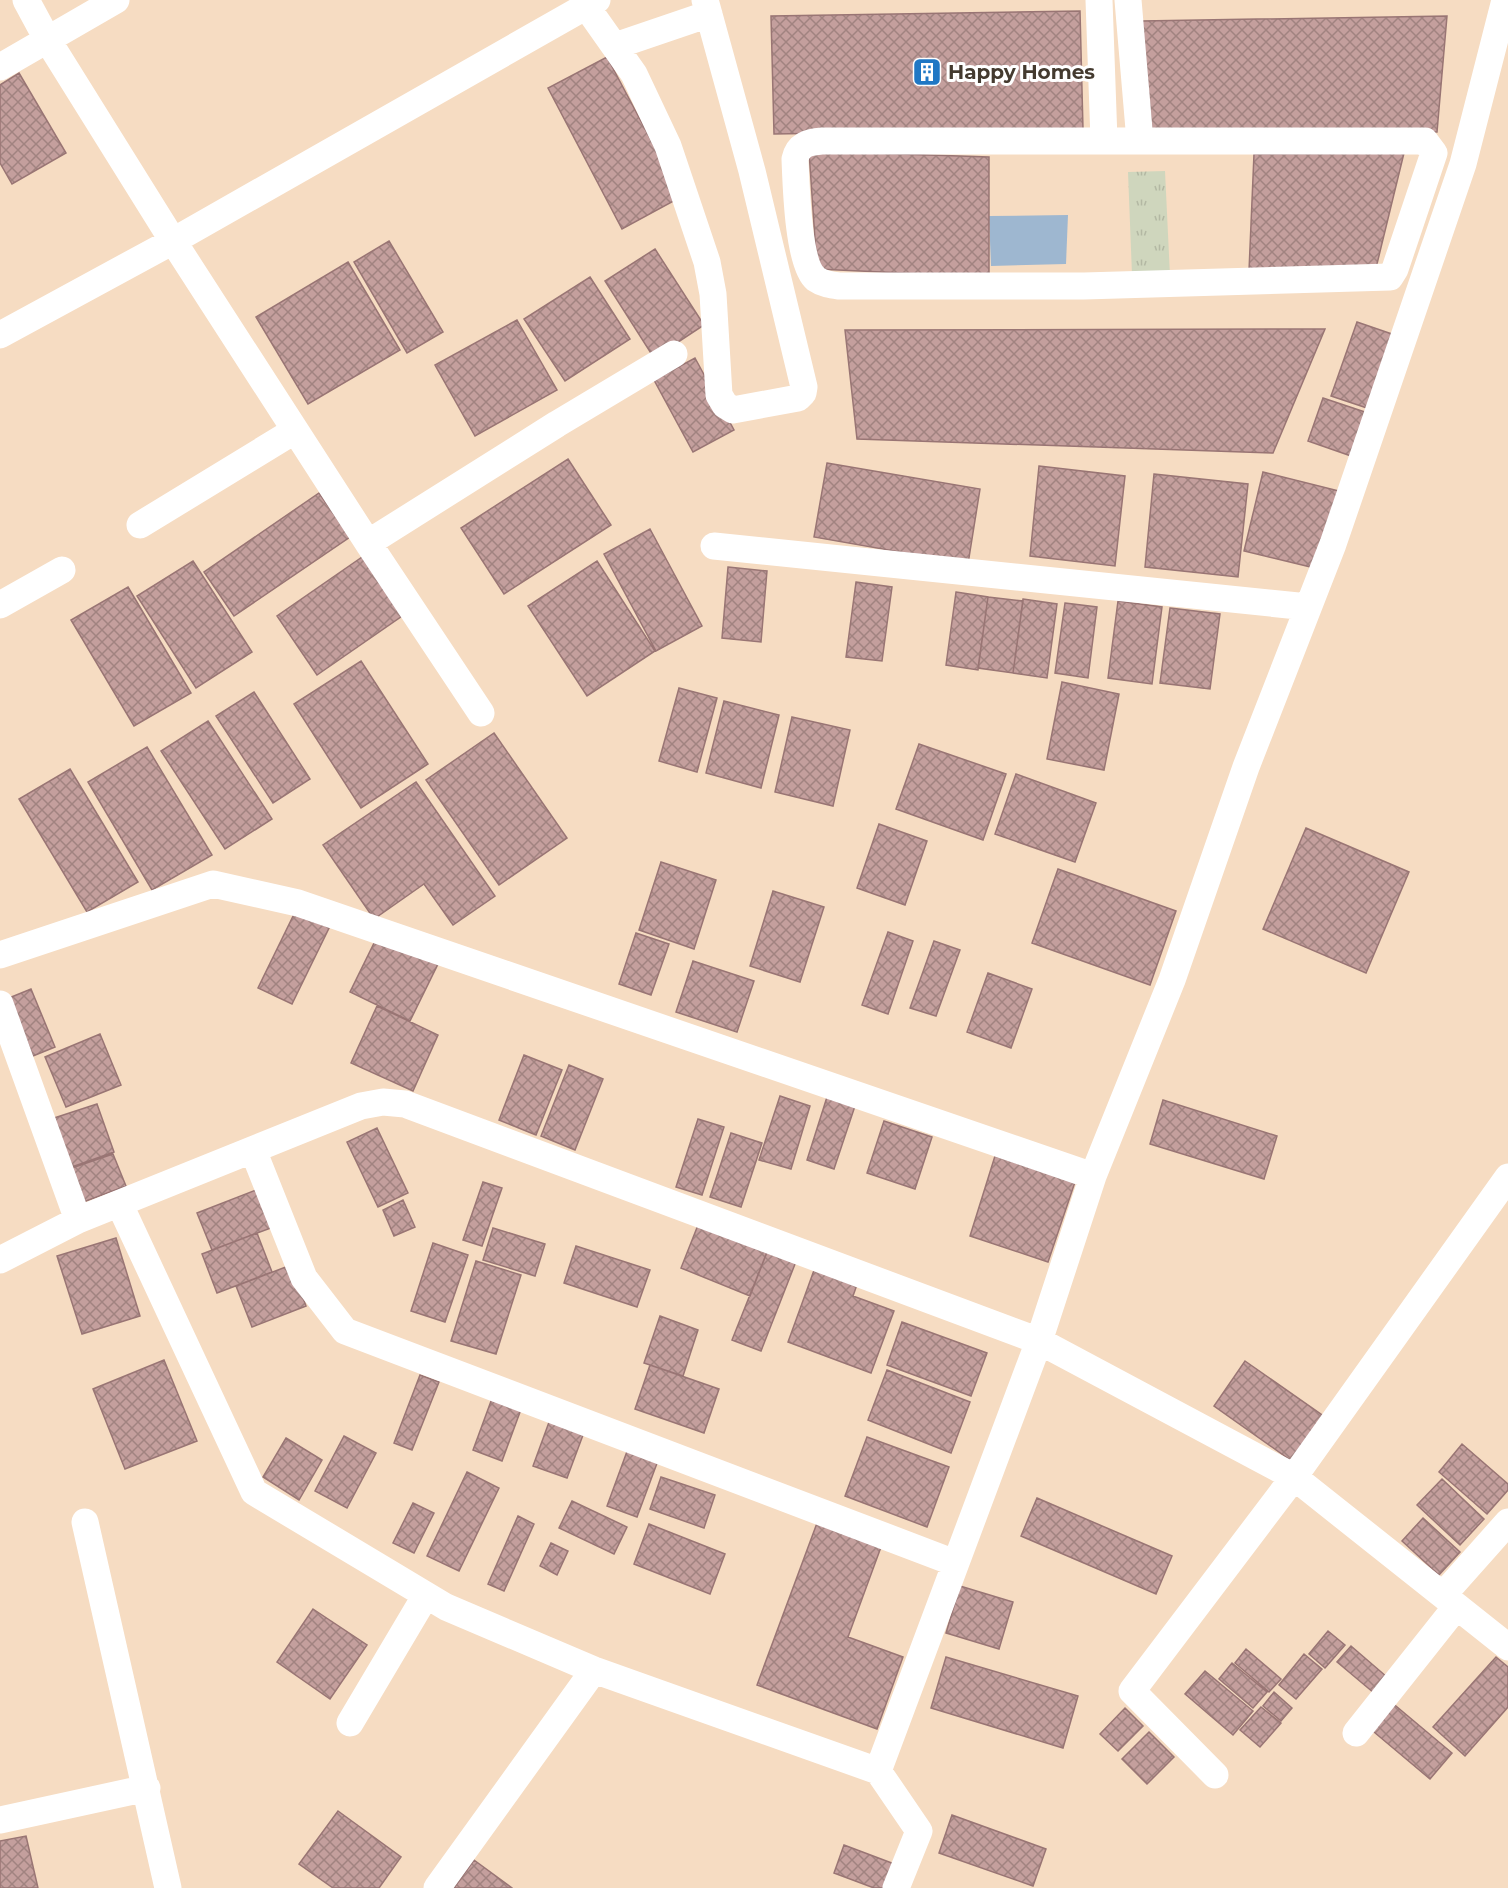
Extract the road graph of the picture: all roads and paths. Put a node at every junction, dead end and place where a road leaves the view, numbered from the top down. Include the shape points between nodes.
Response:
1 (26, 0) edge
2 (116, 0) edge
3 (1099, 0) edge
4 (1128, 0) edge
5 (1505, 0) edge
6 (591, 3) edge
7 (707, 7) edge
8 (675, 12) edge
9 (47, 39) junction
10 (615, 46) junction
11 (0, 67) edge
12 (1104, 140) junction
13 (1140, 141) junction
14 (173, 241) junction
15 (0, 335) edge
16 (674, 354) dead end
17 (294, 431) junction
18 (140, 525) dead end
19 (368, 543) junction
20 (714, 546) dead end
21 (62, 570) dead end
22 (0, 604) edge
23 (1308, 607) junction
24 (481, 713) dead end
25 (0, 955) edge
26 (0, 1004) edge
27 (253, 1150) junction
28 (1093, 1176) junction
29 (1508, 1177) edge
30 (120, 1205) junction
31 (78, 1220) junction
32 (0, 1260) edge
33 (1039, 1341) junction
34 (1294, 1477) junction
35 (85, 1522) dead end
36 (1508, 1522) edge
37 (955, 1563) junction
38 (426, 1595) junction
39 (1450, 1601) junction
40 (1508, 1647) edge
41 (594, 1670) junction
42 (351, 1723) dead end
43 (1356, 1732) dead end
44 (878, 1771) junction
45 (1215, 1775) dead end
46 (147, 1788) junction
47 (0, 1821) edge
48 (168, 1888) edge
49 (437, 1888) edge
50 (896, 1888) edge

1 - 9 street
2 - 9 street
3 - 12 street
4 - 13 street
5 - 23 street via 1462,164 1337,533
6 - 10 street
6 - 14 street
7 - 8 street
7 - 10 street via 788,315 804,387 798,398 733,410 724,405 719,395 713,294 707,262 668,146 634,74
8 - 10 street
9 - 11 street
9 - 14 street
12 - 13 street
12 - 13 street via 810,142 797,150 795,159 801,240 808,269 815,279 838,286 1084,286 1390,277 1434,153 1425,141
14 - 15 street
14 - 17 street
16 - 19 street
17 - 18 street
17 - 19 street
19 - 24 street
20 - 23 street
21 - 22 street
23 - 28 street via 1246,767 1172,980
25 - 28 street via 213,884 298,903
26 - 31 street
27 - 30 street
27 - 33 street via 361,1106 405,1104
27 - 37 street via 304,1278 345,1331
28 - 33 street
29 - 34 street
30 - 31 street
30 - 38 street via 254,1492
31 - 32 street
33 - 34 street
33 - 37 street
34 - 39 street
34 - 45 street via 1132,1691
35 - 46 street
36 - 39 street
37 - 44 street
38 - 41 street
38 - 42 street
39 - 40 street
39 - 43 street
41 - 44 street
41 - 49 street
44 - 50 street via 919,1831
46 - 47 street
46 - 48 street

